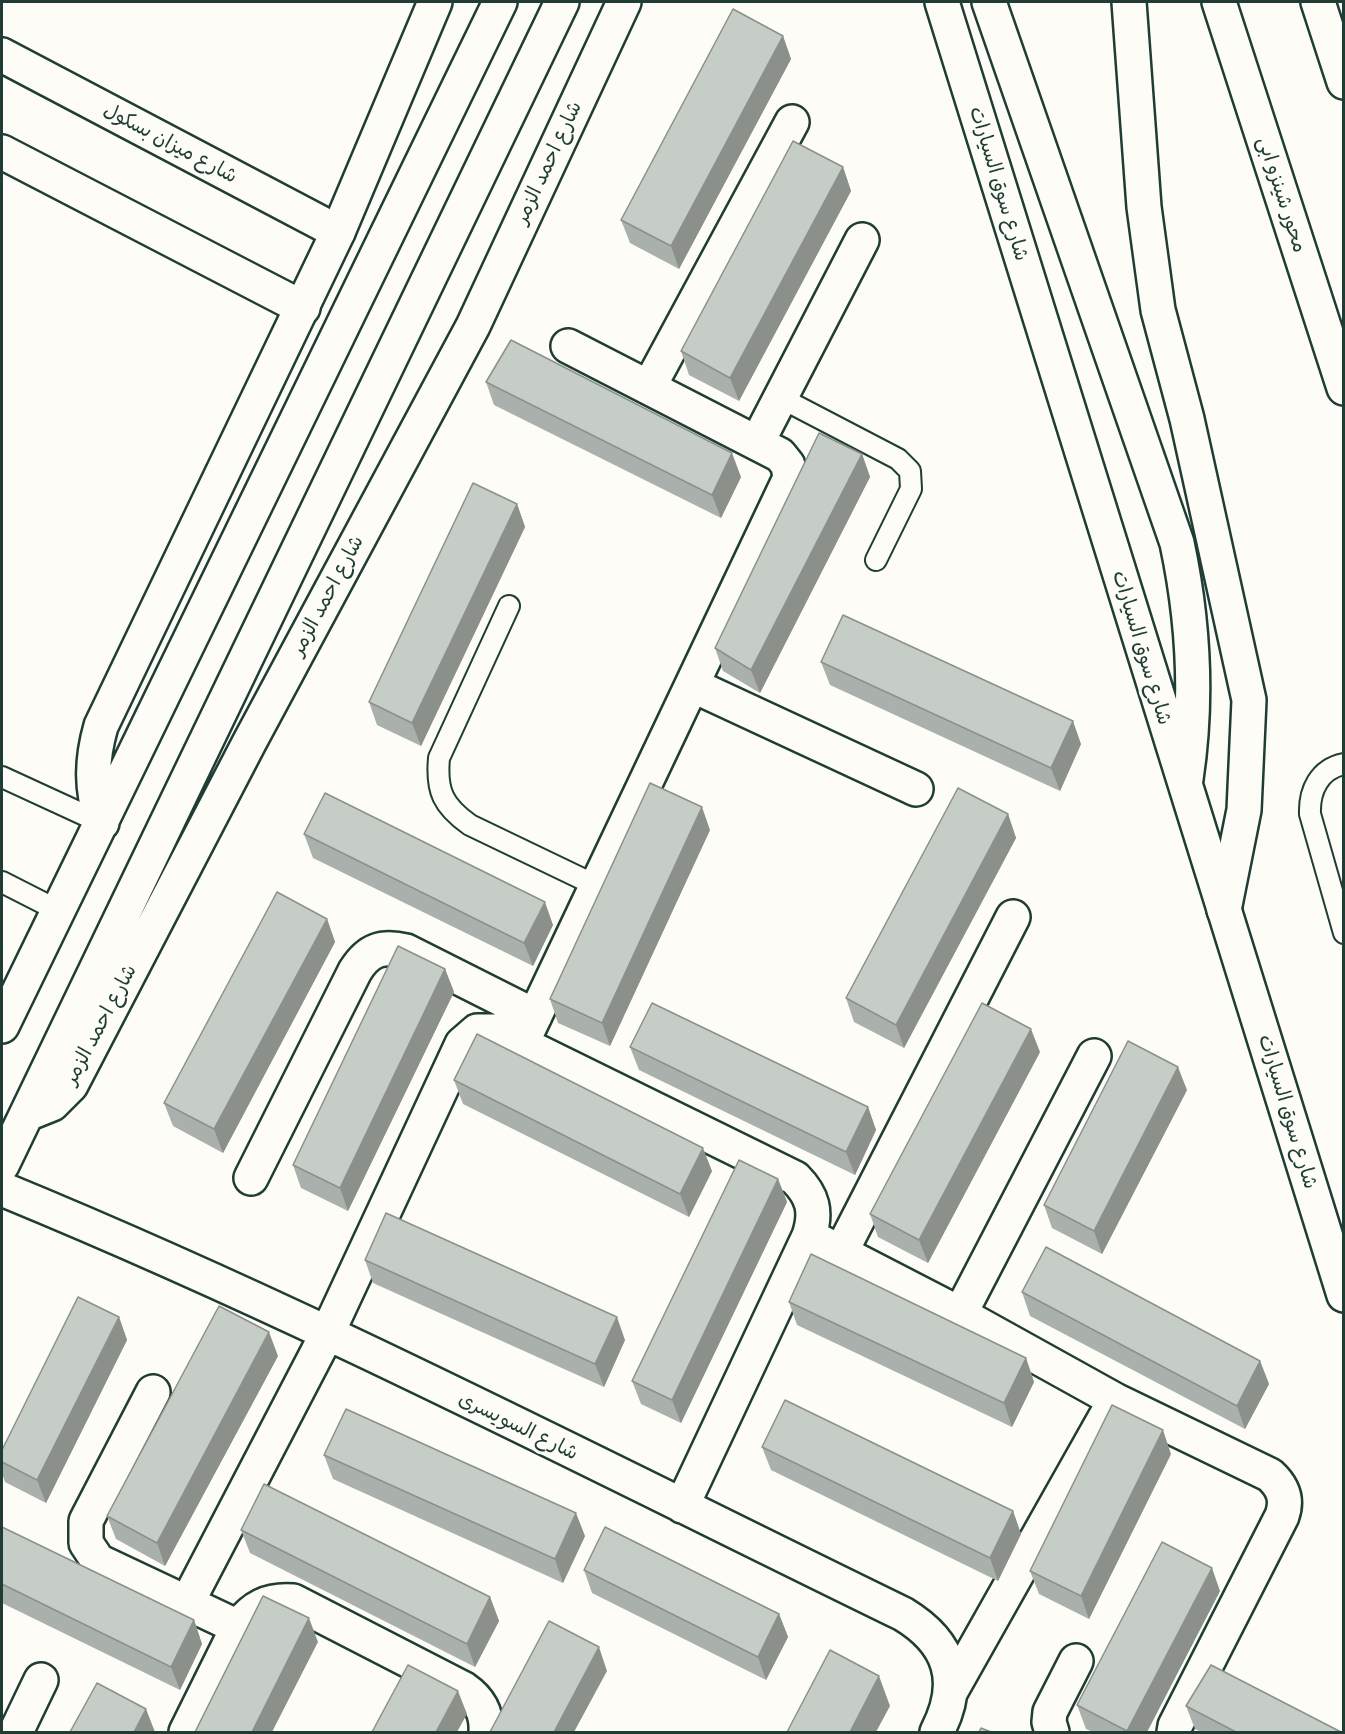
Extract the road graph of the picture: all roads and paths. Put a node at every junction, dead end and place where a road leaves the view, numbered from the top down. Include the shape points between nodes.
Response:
1 (435, 2) edge
2 (500, 2) edge
3 (562, 2) edge
4 (624, 2) edge
5 (942, 2) edge
6 (989, 2) edge
7 (1129, 2) edge
8 (1219, 2) edge
9 (1318, 2) edge
10 (2, 55) edge
11 (1344, 82) edge
12 (792, 122) dead end
13 (2, 152) edge
14 (338, 232) junction
15 (862, 240) dead end
16 (303, 308) junction
17 (568, 346) dead end
18 (649, 387) junction
19 (1344, 388) edge
20 (780, 398) junction
21 (757, 443) junction
22 (876, 560) dead end
23 (509, 606) dead end
24 (692, 685) junction
25 (1344, 764) edge
26 (2, 777) edge
27 (1185, 788) junction
28 (916, 789) dead end
29 (102, 824) junction
30 (2, 882) edge
31 (597, 886) junction
32 (1224, 910) junction
33 (59, 911) junction
34 (1013, 917) dead end
35 (1344, 933) edge
36 (2, 1026) edge
37 (529, 1030) junction
38 (1094, 1056) dead end
39 (27, 1114) junction
40 (2, 1165) edge
41 (251, 1178) dead end
42 (2, 1189) edge
43 (809, 1236) junction
44 (841, 1252) junction
45 (1344, 1295) edge
46 (960, 1314) junction
47 (327, 1334) junction
48 (153, 1392) dead end
49 (1115, 1400) junction
50 (682, 1506) junction
51 (188, 1601) junction
52 (238, 1627) junction
53 (1076, 1661) dead end
54 (41, 1680) dead end
55 (951, 1691) junction
56 (16, 1732) edge
57 (186, 1732) edge
58 (486, 1732) edge
59 (937, 1732) edge
60 (1052, 1732) edge
61 (1174, 1732) edge

1 - 14 street
2 - 29 street
3 - 39 street
4 - 39 street, شارع احمد الزمر via 473,326 71,1085 52,1104
5 - 27 street, شارع سوق السيارات
6 - 27 street via 1178,543 1187,591 1194,689
7 - 32 street via 1144,207 1158,310 1187,419 1249,700 1244,810
8 - 19 street, محور شينزو ابى
9 - 11 street
10 - 14 street, شارع ميزان بسكول
12 - 18 street
13 - 16 street
14 - 16 street
15 - 20 street
16 - 29 street via 101,726 92,775 94,800
17 - 18 street
18 - 21 street
20 - 21 street
20 - 22 lane via 898,459 910,471 911,489
21 - 24 street via 784,459 790,478
23 - 31 lane via 439,758 437,778 442,797 453,814 470,825
24 - 28 street
24 - 31 street
25 - 35 lane via 1319,778 1309,802
26 - 29 lane
27 - 32 street, شارع سوق السيارات
29 - 33 street
30 - 33 lane
31 - 37 street
32 - 45 street, شارع سوق السيارات
33 - 36 street
34 - 44 street
37 - 41 street via 406,951 392,947 376,949 363,958 355,971
37 - 43 street via 795,1178 807,1189 813,1204
37 - 47 street via 477,1031 462,1044
38 - 46 street
39 - 40 street
42 - 47 street, شارع السويسرى
43 - 44 street
43 - 50 street
44 - 46 street
46 - 49 street
47 - 50 street, شارع السويسرى
47 - 51 street
48 - 51 street via 86,1521 85,1532 98,1560
49 - 55 street
49 - 61 street via 1270,1475 1285,1498 1282,1516
50 - 55 street, شارع السويسرى via 923,1626 949,1667
51 - 52 street
52 - 57 street
52 - 58 street via 261,1605 276,1600 293,1601 464,1689 483,1708
53 - 60 street via 1050,1712
54 - 56 street
55 - 59 street, شارع السويسرى

